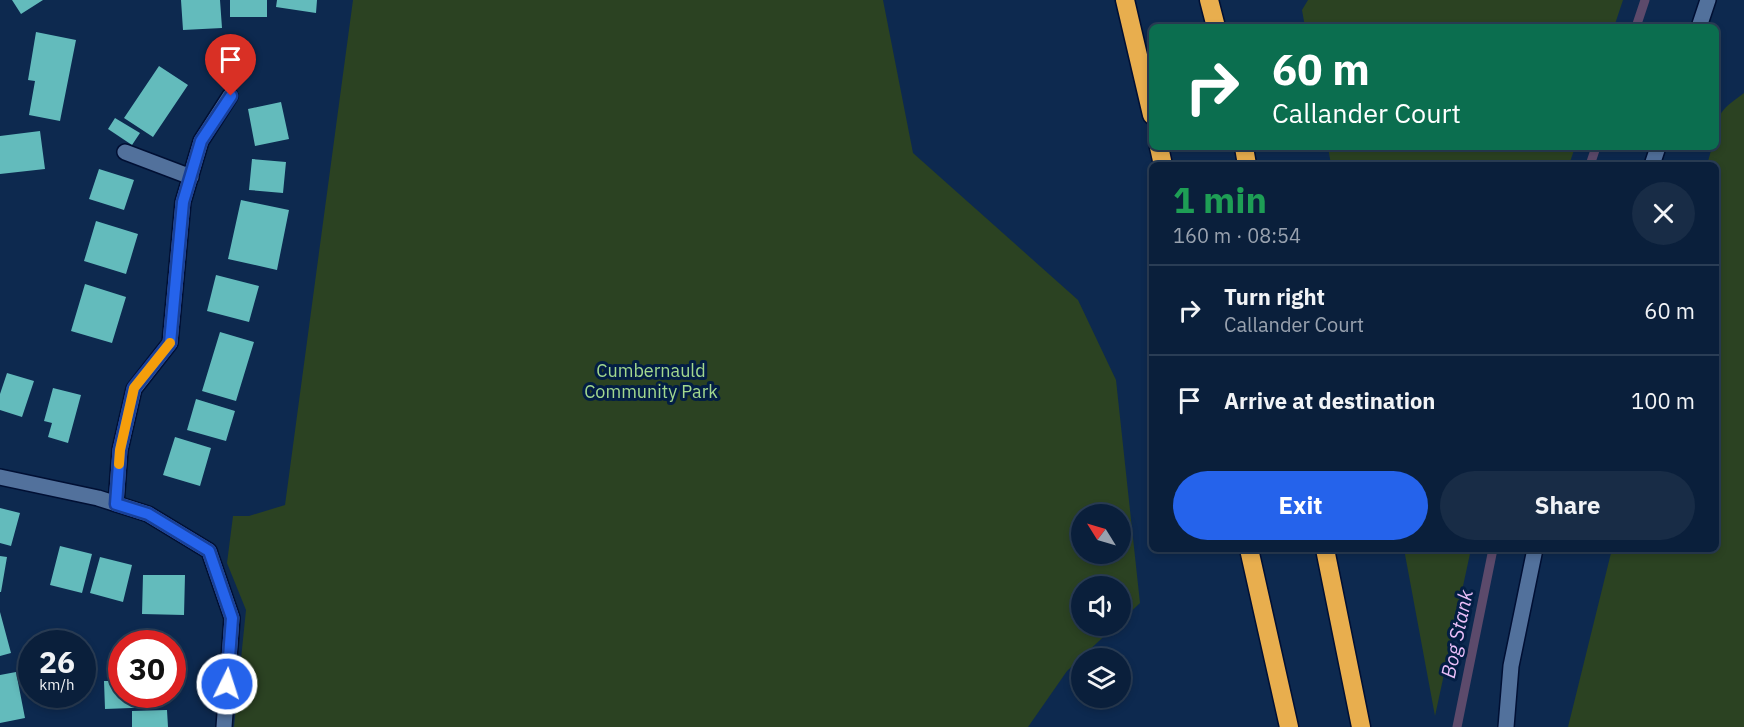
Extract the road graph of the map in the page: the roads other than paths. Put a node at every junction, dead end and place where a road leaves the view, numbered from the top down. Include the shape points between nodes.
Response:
1 (1125, 0) edge
2 (1209, 0) edge
3 (1708, 0) edge
4 (1215, 24) edge
5 (1700, 24) edge
6 (231, 96) dead end
7 (1149, 102) edge
8 (125, 152) dead end
9 (190, 177) junction
10 (0, 477) edge
11 (116, 504) junction
12 (1250, 552) edge
13 (1326, 552) edge
14 (1533, 552) edge
15 (224, 727) edge
16 (1289, 727) edge
17 (1361, 727) edge
18 (1506, 727) edge

1 - 7 highway
2 - 4 highway
3 - 5 street
6 - 9 street via 201,141
8 - 9 street
9 - 11 street via 183,202 170,343 134,388 120,450
10 - 11 street
11 - 15 street via 148,514 209,551 232,618
12 - 16 highway
13 - 17 highway
14 - 18 street via 1511,666

